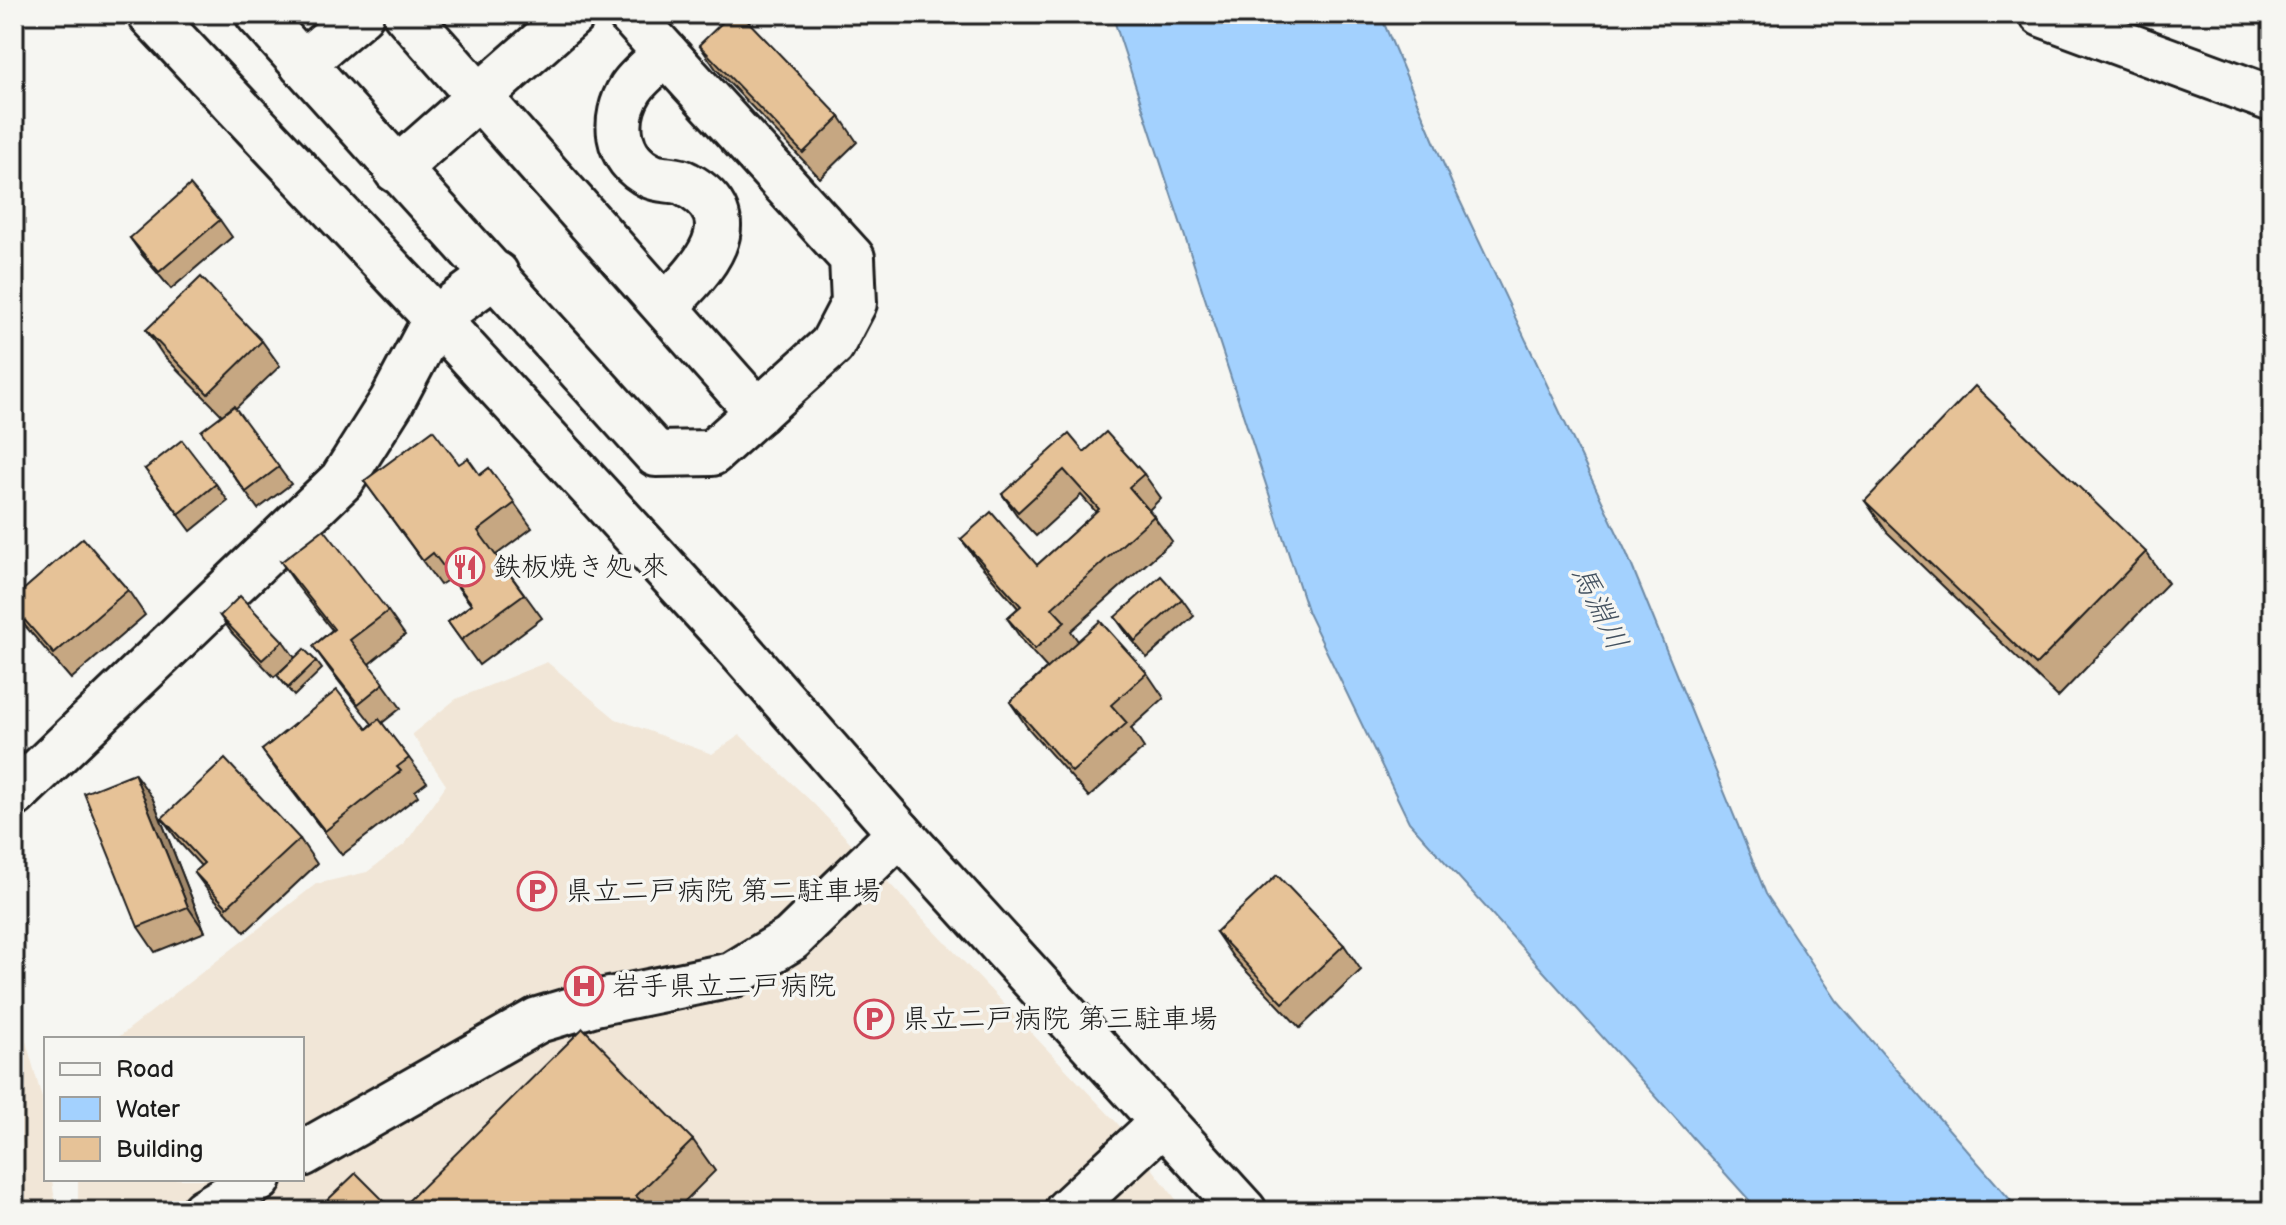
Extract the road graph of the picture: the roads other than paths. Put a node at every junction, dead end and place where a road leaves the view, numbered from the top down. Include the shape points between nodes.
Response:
1 (150, 14) edge
2 (258, 14) edge
3 (361, 14) edge
4 (406, 14) edge
5 (573, 14) edge
6 (630, 14) edge
7 (2042, 14) edge
8 (666, 54) junction
9 (302, 64) junction
10 (478, 97) junction
11 (2272, 99) edge
12 (396, 170) junction
13 (496, 274) junction
14 (666, 305) junction
15 (436, 318) junction
16 (758, 412) junction
17 (14, 795) edge
18 (900, 833) junction
19 (1163, 1122) junction
20 (304, 1153) edge
21 (256, 1181) edge
22 (204, 1211) edge
23 (1067, 1211) edge
24 (1244, 1211) edge

1 - 15 street
2 - 9 street
3 - 9 street
4 - 10 street
5 - 10 street
6 - 8 street
7 - 11 street
8 - 14 street via 633,86 618,113 621,145 634,165 652,177 684,182 708,199 718,221 714,252
8 - 16 street via 852,258 854,303 832,345
9 - 12 street
10 - 12 street
10 - 14 street
12 - 13 street
13 - 15 street
13 - 16 street via 656,454 712,453
14 - 16 street
15 - 17 street via 342,480
15 - 18 street
18 - 19 street
18 - 20 street via 791,939 732,975 538,1020
19 - 23 street
19 - 24 street
21 - 22 street

